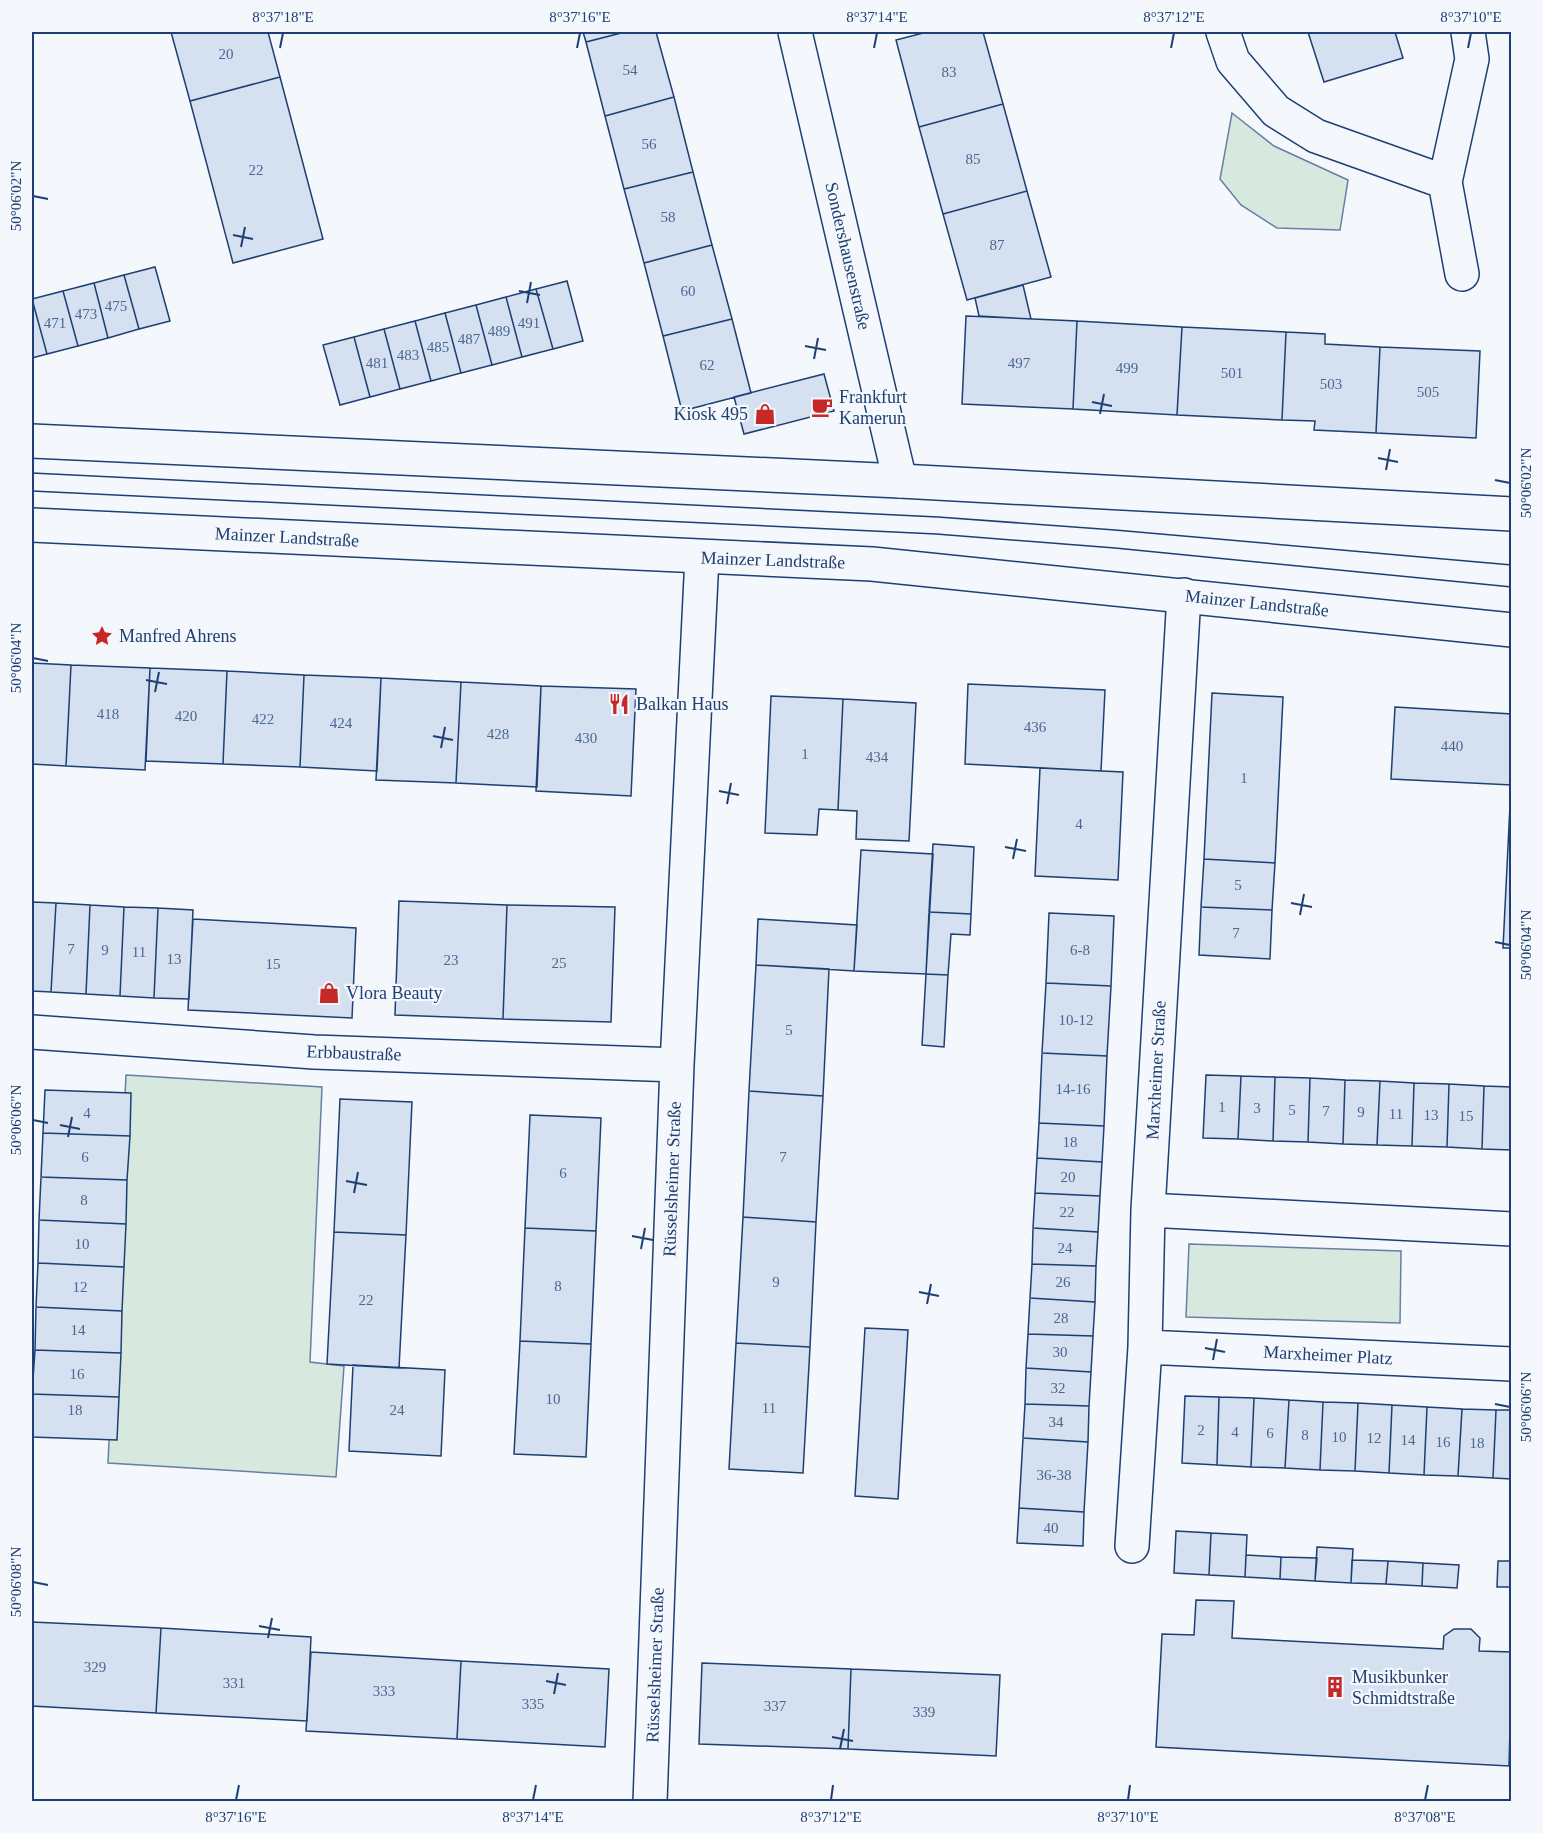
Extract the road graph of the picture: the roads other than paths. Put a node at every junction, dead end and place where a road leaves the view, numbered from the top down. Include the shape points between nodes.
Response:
1 (795, 32) edge
2 (1224, 32) edge
3 (1468, 32) edge
4 (1445, 182) junction
5 (1462, 274) dead end
6 (32, 441) edge
7 (900, 481) junction
8 (1512, 513) edge
9 (32, 525) edge
10 (702, 557) junction
11 (1184, 595) junction
12 (1512, 630) edge
13 (32, 1032) edge
14 (677, 1065) junction
15 (1148, 1210) junction
16 (1512, 1229) edge
17 (1145, 1347) junction
18 (1512, 1364) edge
19 (1132, 1546) dead end
20 (650, 1802) edge

1 - 7 street, Sondershausenstraße
2 - 4 street via 1233,61 1276,111 1316,136
3 - 4 street via 1472,59
4 - 5 street
6 - 7 street
7 - 8 street
9 - 10 street, Mainzer Landstraße
10 - 11 street, Mainzer Landstraße via 872,564
10 - 14 street, Rüsselsheimer Straße
11 - 12 street, Mainzer Landstraße
11 - 15 street, Marxheimer Straße
13 - 14 street, Erbbaustraße via 314,1052
14 - 20 street, Rüsselsheimer Straße
15 - 16 street
15 - 17 street, Marxheimer Straße
17 - 18 street, Marxheimer Platz
17 - 19 street, Marxheimer Straße

